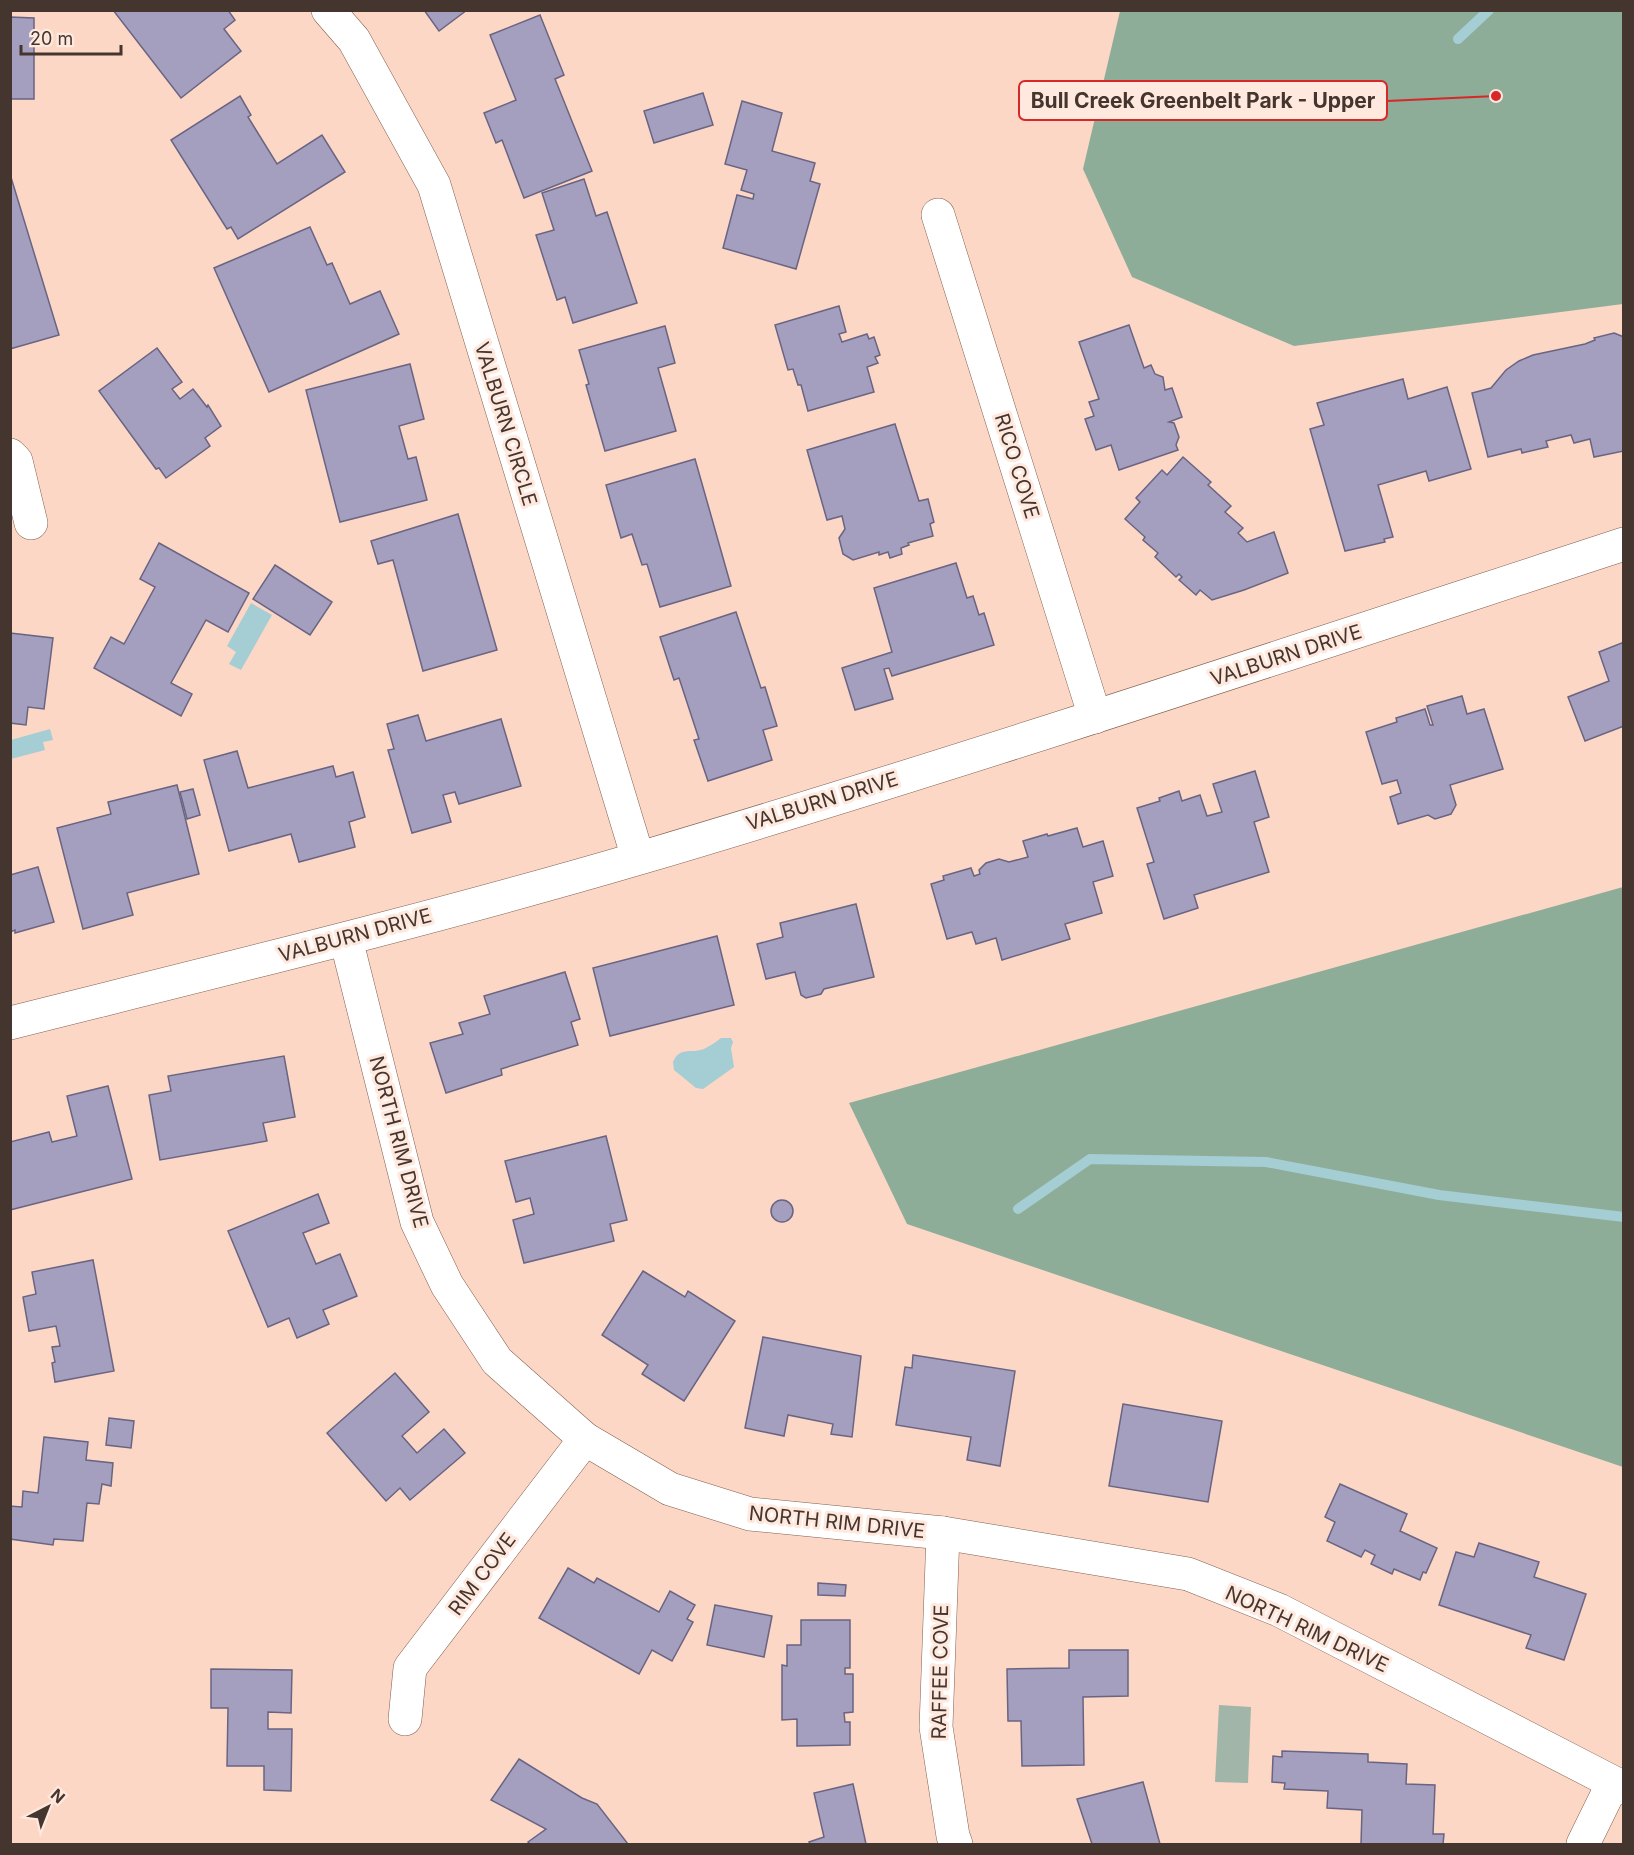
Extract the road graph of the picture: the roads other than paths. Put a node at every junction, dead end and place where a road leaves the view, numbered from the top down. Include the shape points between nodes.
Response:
1 (328, 10) edge
2 (938, 215) dead end
3 (10, 455) edge
4 (31, 523) dead end
5 (1623, 544) edge
6 (1095, 717) junction
7 (638, 858) junction
8 (346, 939) junction
9 (10, 1023) edge
10 (585, 1439) junction
11 (943, 1533) junction
12 (405, 1719) dead end
13 (1618, 1785) edge
14 (956, 1845) edge
15 (1583, 1845) edge

1 - 7 street, VALBURN CIRCLE via 354,40 434,185
2 - 6 street, RICO COVE
3 - 4 street via 16,460
5 - 6 street, VALBURN DRIVE
6 - 7 street, VALBURN DRIVE
7 - 8 street, VALBURN DRIVE
8 - 9 street, VALBURN DRIVE
8 - 10 street, NORTH RIM DRIVE via 417,1222 447,1285 497,1361
10 - 11 street, NORTH RIM DRIVE via 670,1489 750,1514
10 - 12 street, RIM COVE via 410,1668
11 - 13 street, NORTH RIM DRIVE via 1188,1575 1279,1610
11 - 14 street, RAFFEE COVE via 936,1726
13 - 15 street

